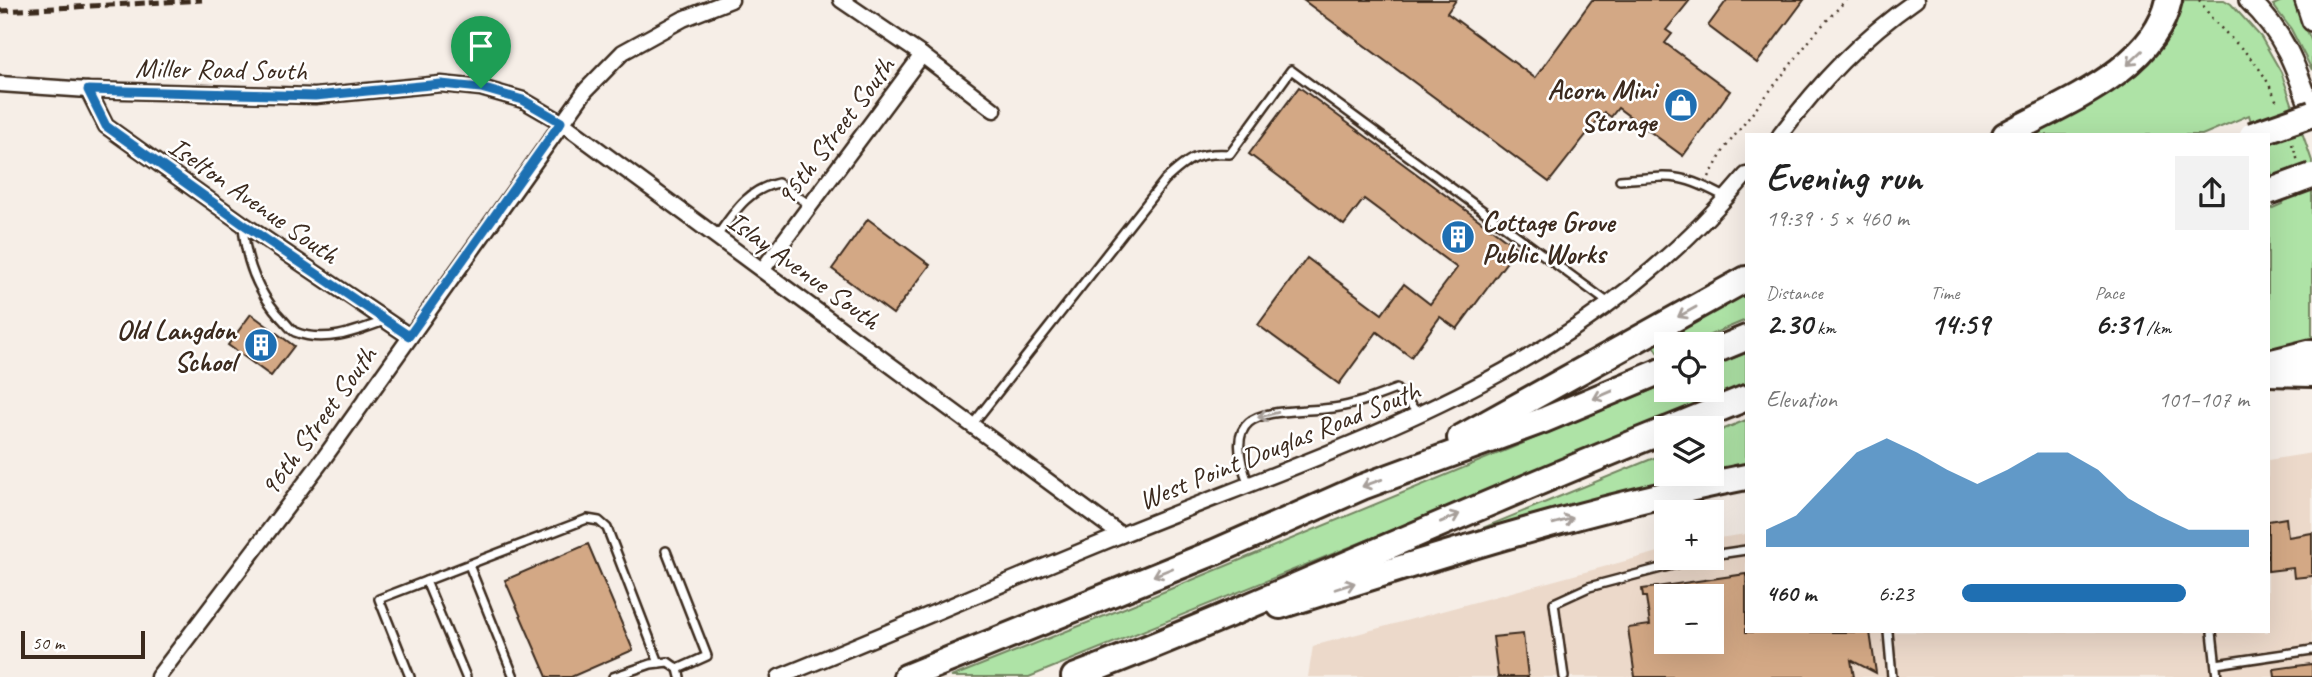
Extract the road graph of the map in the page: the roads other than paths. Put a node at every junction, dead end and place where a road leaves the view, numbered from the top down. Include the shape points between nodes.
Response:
1 (731, 0) edge
2 (841, 0) edge
3 (1916, 0) edge
4 (2169, 0) edge
5 (2249, 0) edge
6 (2305, 0) edge
7 (2312, 21) edge
8 (922, 55) junction
9 (0, 84) edge
10 (441, 84) joint
11 (88, 90) junction
12 (994, 110) dead end
13 (2312, 113) edge
14 (561, 122) junction
15 (1782, 133) edge
16 (2009, 133) edge
17 (2257, 133) edge
18 (2305, 169) edge
19 (1745, 177) edge
20 (1620, 180) dead end
21 (2270, 191) edge
22 (1727, 198) junction
23 (810, 205) junction
24 (243, 224) junction
25 (717, 236) junction
26 (763, 269) junction
27 (1745, 280) edge
28 (1610, 304) junction
29 (385, 321) junction
30 (409, 336) junction
31 (1745, 338) edge
32 (1724, 347) edge
33 (2312, 352) edge
34 (2270, 362) edge
35 (2270, 373) edge
36 (1654, 374) edge
37 (2312, 374) edge
38 (1745, 398) edge
39 (1420, 415) junction
40 (1700, 416) edge
41 (972, 425) junction
42 (1654, 434) edge
43 (1436, 460) junction
44 (1745, 477) edge
45 (1250, 485) junction
46 (1121, 535) junction
47 (1745, 550) edge
48 (666, 551) dead end
49 (1724, 553) edge
50 (469, 565) junction
51 (1654, 570) edge
52 (426, 581) junction
53 (1888, 633) edge
54 (2212, 633) edge
55 (2312, 650) edge
56 (1140, 651) junction
57 (659, 663) junction
58 (2216, 664) junction
59 (679, 673) edge
60 (158, 677) edge
61 (410, 677) edge
62 (466, 677) edge
63 (514, 677) edge
64 (613, 677) edge
65 (779, 677) edge
66 (906, 677) edge
67 (1074, 677) edge
68 (1564, 677) edge
69 (1892, 677) edge
70 (2217, 677) edge

1 - 14 street via 683,19 623,52
2 - 8 street
3 - 15 street via 1831,71
4 -> 16 highway via 2149,44 2127,66
5 - 13 main road via 2292,53
6 - 7 main road
8 - 12 street
8 - 23 street, 95th Street South
9 - 11 street, Miller Road South
10 - 11 street, Miller Road South via 315,96
10 - 14 street, Islay Avenue South via 481,88 523,100
11 - 24 street, Iselton Avenue South via 106,126
13 - 17 highway, bridge
14 - 25 street, Islay Avenue South
14 - 30 street, 96th Street South
18 - 21 highway, bridge
19 - 22 street, West Point Douglas Road South
20 - 22 lane via 1674,175
22 - 28 street, West Point Douglas Road South via 1666,259
23 - 25 lane via 778,183 765,186 741,202
23 - 26 street, 95th Street South
24 - 29 street, Iselton Avenue South
24 - 29 lane via 256,282 268,305 294,332 343,335
25 - 26 street, Islay Avenue South
26 - 41 street, Islay Avenue South
27 -> 43 highway via 1461,438
28 - 39 street, West Point Douglas Road South via 1562,339
28 - 41 lane via 1291,70 1230,154 1189,158 1165,180
29 - 30 street, Iselton Avenue South
30 - 60 street, 96th Street South via 324,458
31 - 32 highway
33 - 34 highway
35 - 37 highway
36 -> 43 highway
38 - 40 highway
39 - 45 street, West Point Douglas Road South
39 -> 45 lane via 1396,390 1360,403 1259,416 1243,431 1238,446
41 - 46 street, Islay Avenue South
56 -> 42 highway
43 -> 66 highway via 1362,486 1215,552
56 -> 44 highway via 1422,561 1664,493
45 - 46 street, West Point Douglas Road South
46 - 65 street, West Point Douglas Road South
47 - 49 lane
48 - 59 lane via 708,656
50 - 52 lane
50 - 57 lane via 587,519 599,522 607,528
50 - 63 lane
51 - 68 lane via 1589,587 1555,603
52 - 61 lane via 379,599
52 - 62 lane
53 - 69 lane
54 - 58 lane
55 - 58 lane
56 - 67 highway
57 - 59 lane via 668,662
57 - 64 lane
58 - 70 lane

